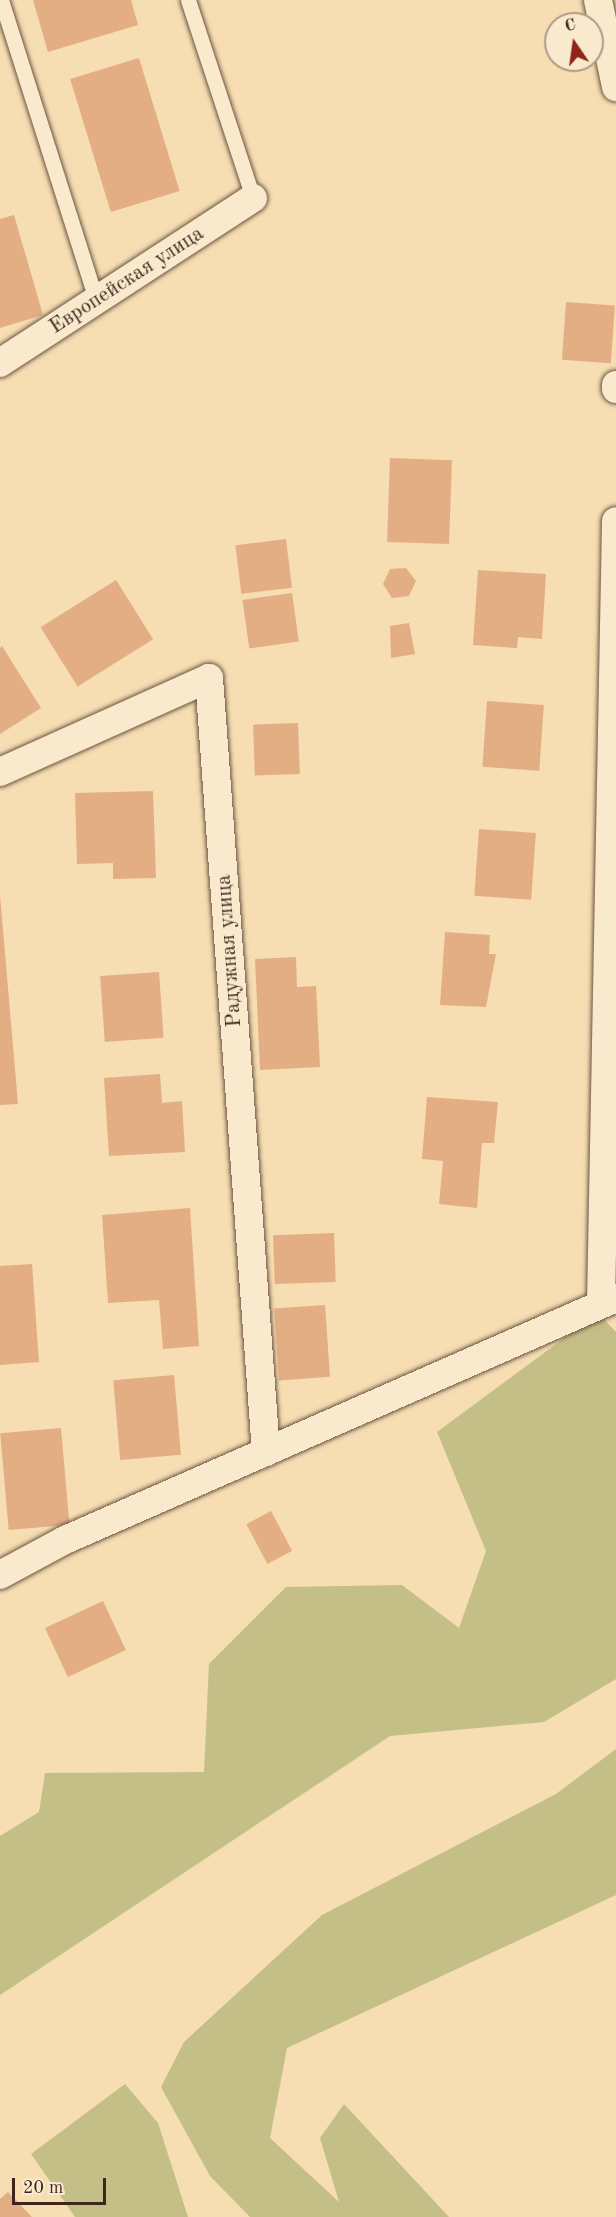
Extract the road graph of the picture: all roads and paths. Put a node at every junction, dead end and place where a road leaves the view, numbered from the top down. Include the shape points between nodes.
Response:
1 (1, 0) edge
2 (188, 0) edge
3 (598, 0) edge
4 (616, 87) edge
5 (253, 198) joint
6 (97, 303) junction
7 (0, 363) edge
8 (616, 385) edge
9 (616, 389) edge
10 (616, 521) edge
11 (0, 772) edge
12 (609, 1301) edge
13 (266, 1452) junction
14 (0, 1575) edge

1 - 6 lane
2 - 5 lane
3 - 4 street
5 - 6 street, Европейская улица
6 - 7 street, Европейская улица
8 - 9 street
10 - 12 street
11 - 13 street, Радужная улица via 209,678
12 - 13 street
13 - 14 street via 65,1540

